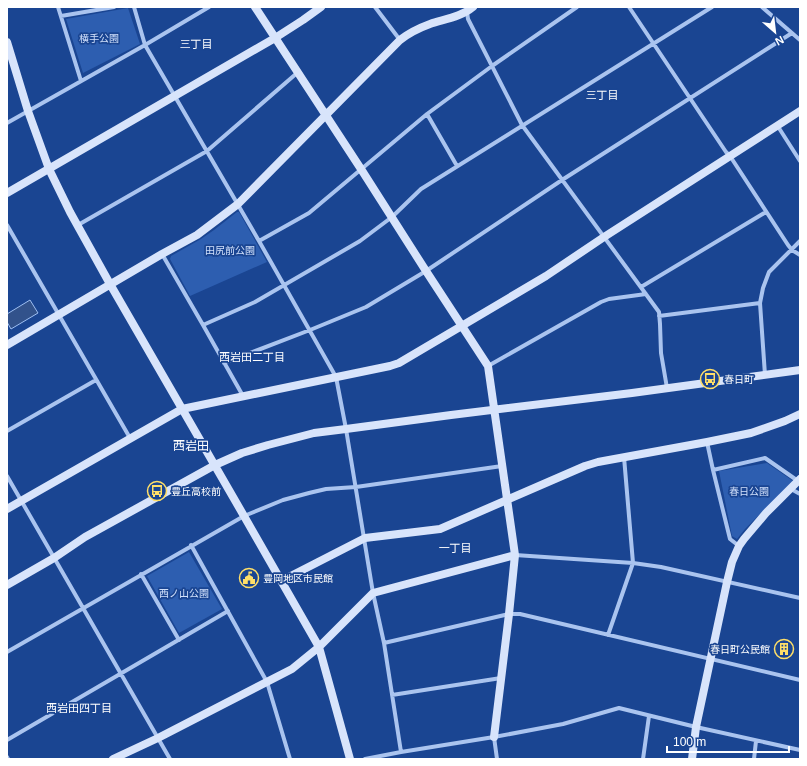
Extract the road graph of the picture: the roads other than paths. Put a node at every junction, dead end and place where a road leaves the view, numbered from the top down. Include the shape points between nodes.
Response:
1 (58, 7) edge
2 (114, 7) edge
3 (134, 7) edge
4 (209, 7) edge
5 (255, 7) edge
6 (321, 7) edge
7 (375, 7) edge
8 (577, 7) edge
9 (629, 7) edge
10 (712, 7) edge
11 (762, 7) edge
12 (470, 9) edge
13 (61, 16) junction
14 (792, 33) junction
15 (275, 38) junction
16 (400, 40) junction
17 (800, 40) edge
18 (7, 42) edge
19 (653, 44) junction
20 (145, 45) junction
21 (492, 66) junction
22 (297, 73) junction
23 (81, 81) junction
24 (175, 96) junction
25 (690, 99) junction
26 (28, 111) junction
27 (800, 111) edge
28 (427, 114) junction
29 (325, 116) junction
30 (7, 123) edge
31 (522, 125) junction
32 (777, 125) junction
33 (207, 151) junction
34 (730, 156) junction
35 (800, 161) edge
36 (457, 166) junction
37 (49, 169) junction
38 (361, 169) junction
39 (562, 180) junction
40 (7, 193) edge
41 (238, 204) junction
42 (766, 212) junction
43 (392, 217) junction
44 (7, 225) edge
45 (78, 226) junction
46 (604, 237) junction
47 (259, 241) junction
48 (800, 241) edge
49 (792, 250) junction
50 (162, 254) junction
51 (800, 255) edge
52 (426, 271) junction
53 (110, 284) junction
54 (284, 285) junction
55 (641, 287) junction
56 (646, 294) junction
57 (760, 303) junction
58 (59, 315) junction
59 (659, 316) junction
60 (204, 325) junction
61 (462, 326) junction
62 (310, 330) junction
63 (7, 345) edge
64 (224, 363) junction
65 (488, 366) junction
66 (800, 370) edge
67 (765, 375) junction
68 (336, 377) junction
69 (96, 380) junction
70 (667, 388) junction
71 (243, 396) junction
72 (182, 409) junction
73 (494, 410) junction
74 (800, 414) edge
75 (346, 428) junction
76 (7, 431) edge
77 (130, 438) junction
78 (707, 442) junction
79 (624, 457) junction
80 (215, 465) junction
81 (502, 466) junction
82 (713, 470) junction
83 (7, 476) edge
84 (799, 480) edge
85 (356, 487) junction
86 (790, 488) junction
87 (800, 494) edge
88 (507, 499) junction
89 (22, 501) junction
90 (7, 509) edge
91 (244, 516) junction
92 (365, 538) junction
93 (192, 545) junction
94 (739, 546) junction
95 (515, 555) junction
96 (54, 558) junction
97 (633, 563) junction
98 (142, 574) junction
99 (281, 581) junction
100 (727, 582) junction
101 (7, 585) edge
102 (373, 593) junction
103 (800, 598) edge
104 (83, 608) junction
105 (228, 611) junction
106 (509, 614) junction
107 (608, 635) junction
108 (179, 640) junction
109 (384, 643) junction
110 (319, 647) junction
111 (7, 652) edge
112 (710, 659) junction
113 (121, 674) junction
114 (502, 678) junction
115 (800, 680) edge
116 (267, 682) junction
117 (392, 695) junction
118 (649, 716) junction
119 (696, 727) junction
120 (494, 737) junction
121 (158, 738) junction
122 (7, 740) edge
123 (756, 741) junction
124 (800, 750) edge
125 (401, 752) junction
126 (113, 759) edge
127 (170, 759) edge
128 (290, 759) edge
129 (350, 759) edge
130 (364, 759) edge
131 (497, 759) edge
132 (643, 759) edge
133 (692, 759) edge
134 (754, 759) edge

1 - 13 street
2 - 13 street
3 - 20 street
4 - 20 street
5 - 15 street
6 - 15 street
7 - 16 street
8 - 21 street
9 - 19 street
10 - 19 street
11 - 14 street
12 - 16 street via 453,18 414,31
12 - 21 street via 468,19
13 - 23 street
14 - 17 street
14 - 25 street
15 - 22 street
15 - 24 street
16 - 29 street
18 - 26 street
19 - 25 street
19 - 31 street
20 - 23 street
20 - 24 street
21 - 28 street
21 - 31 street
22 - 29 street
22 - 33 street
23 - 26 street
24 - 33 street
24 - 37 street
25 - 34 street
25 - 39 street
26 - 30 street
26 - 37 street
27 - 32 street
28 - 36 street
28 - 38 street
29 - 38 street
29 - 41 street
31 - 36 street
31 - 39 street
32 - 34 street
32 - 35 street
33 - 41 street
33 - 45 street
34 - 42 street
34 - 46 street
36 - 43 street via 421,188
37 - 40 street
37 - 45 street
38 - 43 street
38 - 47 street via 309,213
39 - 46 street
39 - 52 street
41 - 47 street
41 - 50 street via 197,235
42 - 49 street
42 - 55 street
43 - 52 street
43 - 54 street via 360,241
44 - 58 street
45 - 53 street
46 - 55 street
46 - 61 street via 546,276
47 - 54 street
48 - 49 street
49 - 51 street
49 - 57 street via 769,272
50 - 53 street
50 - 60 street
52 - 61 street
52 - 62 street via 366,307
53 - 58 street
53 - 72 street
54 - 60 street via 255,302
54 - 62 street
55 - 56 street
56 - 59 street
56 - 65 street via 601,302
57 - 59 street
57 - 67 street
58 - 63 street
58 - 69 street
59 - 70 street via 661,353
60 - 64 street
61 - 65 street
61 - 68 street via 399,363
62 - 64 street
62 - 68 street
64 - 71 street
65 - 73 street
66 - 67 street
67 - 70 street
68 - 71 street
68 - 75 street
69 - 76 street
69 - 77 street
70 - 73 street
71 - 72 street
72 - 77 street
72 - 80 street
73 - 75 street
73 - 81 street
74 - 78 street via 751,433
75 - 80 street via 268,445
75 - 85 street
77 - 89 street
78 - 79 street
78 - 82 street
79 - 88 street via 585,466
79 - 97 street
80 - 91 street
80 - 96 street via 85,537
81 - 85 street
81 - 88 street
82 - 84 street via 765,458
82 - 94 street via 730,539
83 - 89 street
84 - 86 street
85 - 91 street via 309,492
85 - 92 street
86 - 87 street
86 - 94 street
88 - 92 street via 440,529
88 - 95 street
89 - 90 street
89 - 96 street
91 - 93 street
91 - 99 street
92 - 99 street
92 - 102 street
93 - 98 street
93 - 105 street
94 - 100 street
95 - 97 street
95 - 102 street
95 - 106 street
96 - 101 street
96 - 104 street
97 - 100 street
97 - 107 street
98 - 104 street
98 - 108 street
99 - 110 street
100 - 103 street
100 - 112 street
102 - 109 street
102 - 110 street
104 - 111 street
104 - 113 street
105 - 108 street
105 - 116 street
106 - 107 street via 520,614
106 - 109 street
106 - 114 street
107 - 112 street
108 - 113 street
109 - 117 street
110 - 116 street via 292,670
110 - 129 street
112 - 115 street
112 - 119 street
113 - 121 street
113 - 122 street
114 - 117 street
114 - 120 street
116 - 121 street
116 - 128 street
117 - 125 street
118 - 119 street
118 - 120 street via 619,708 563,724
118 - 132 street
119 - 123 street
119 - 133 street
120 - 125 street
120 - 131 street
121 - 126 street
121 - 127 street
123 - 124 street
123 - 134 street
125 - 130 street

